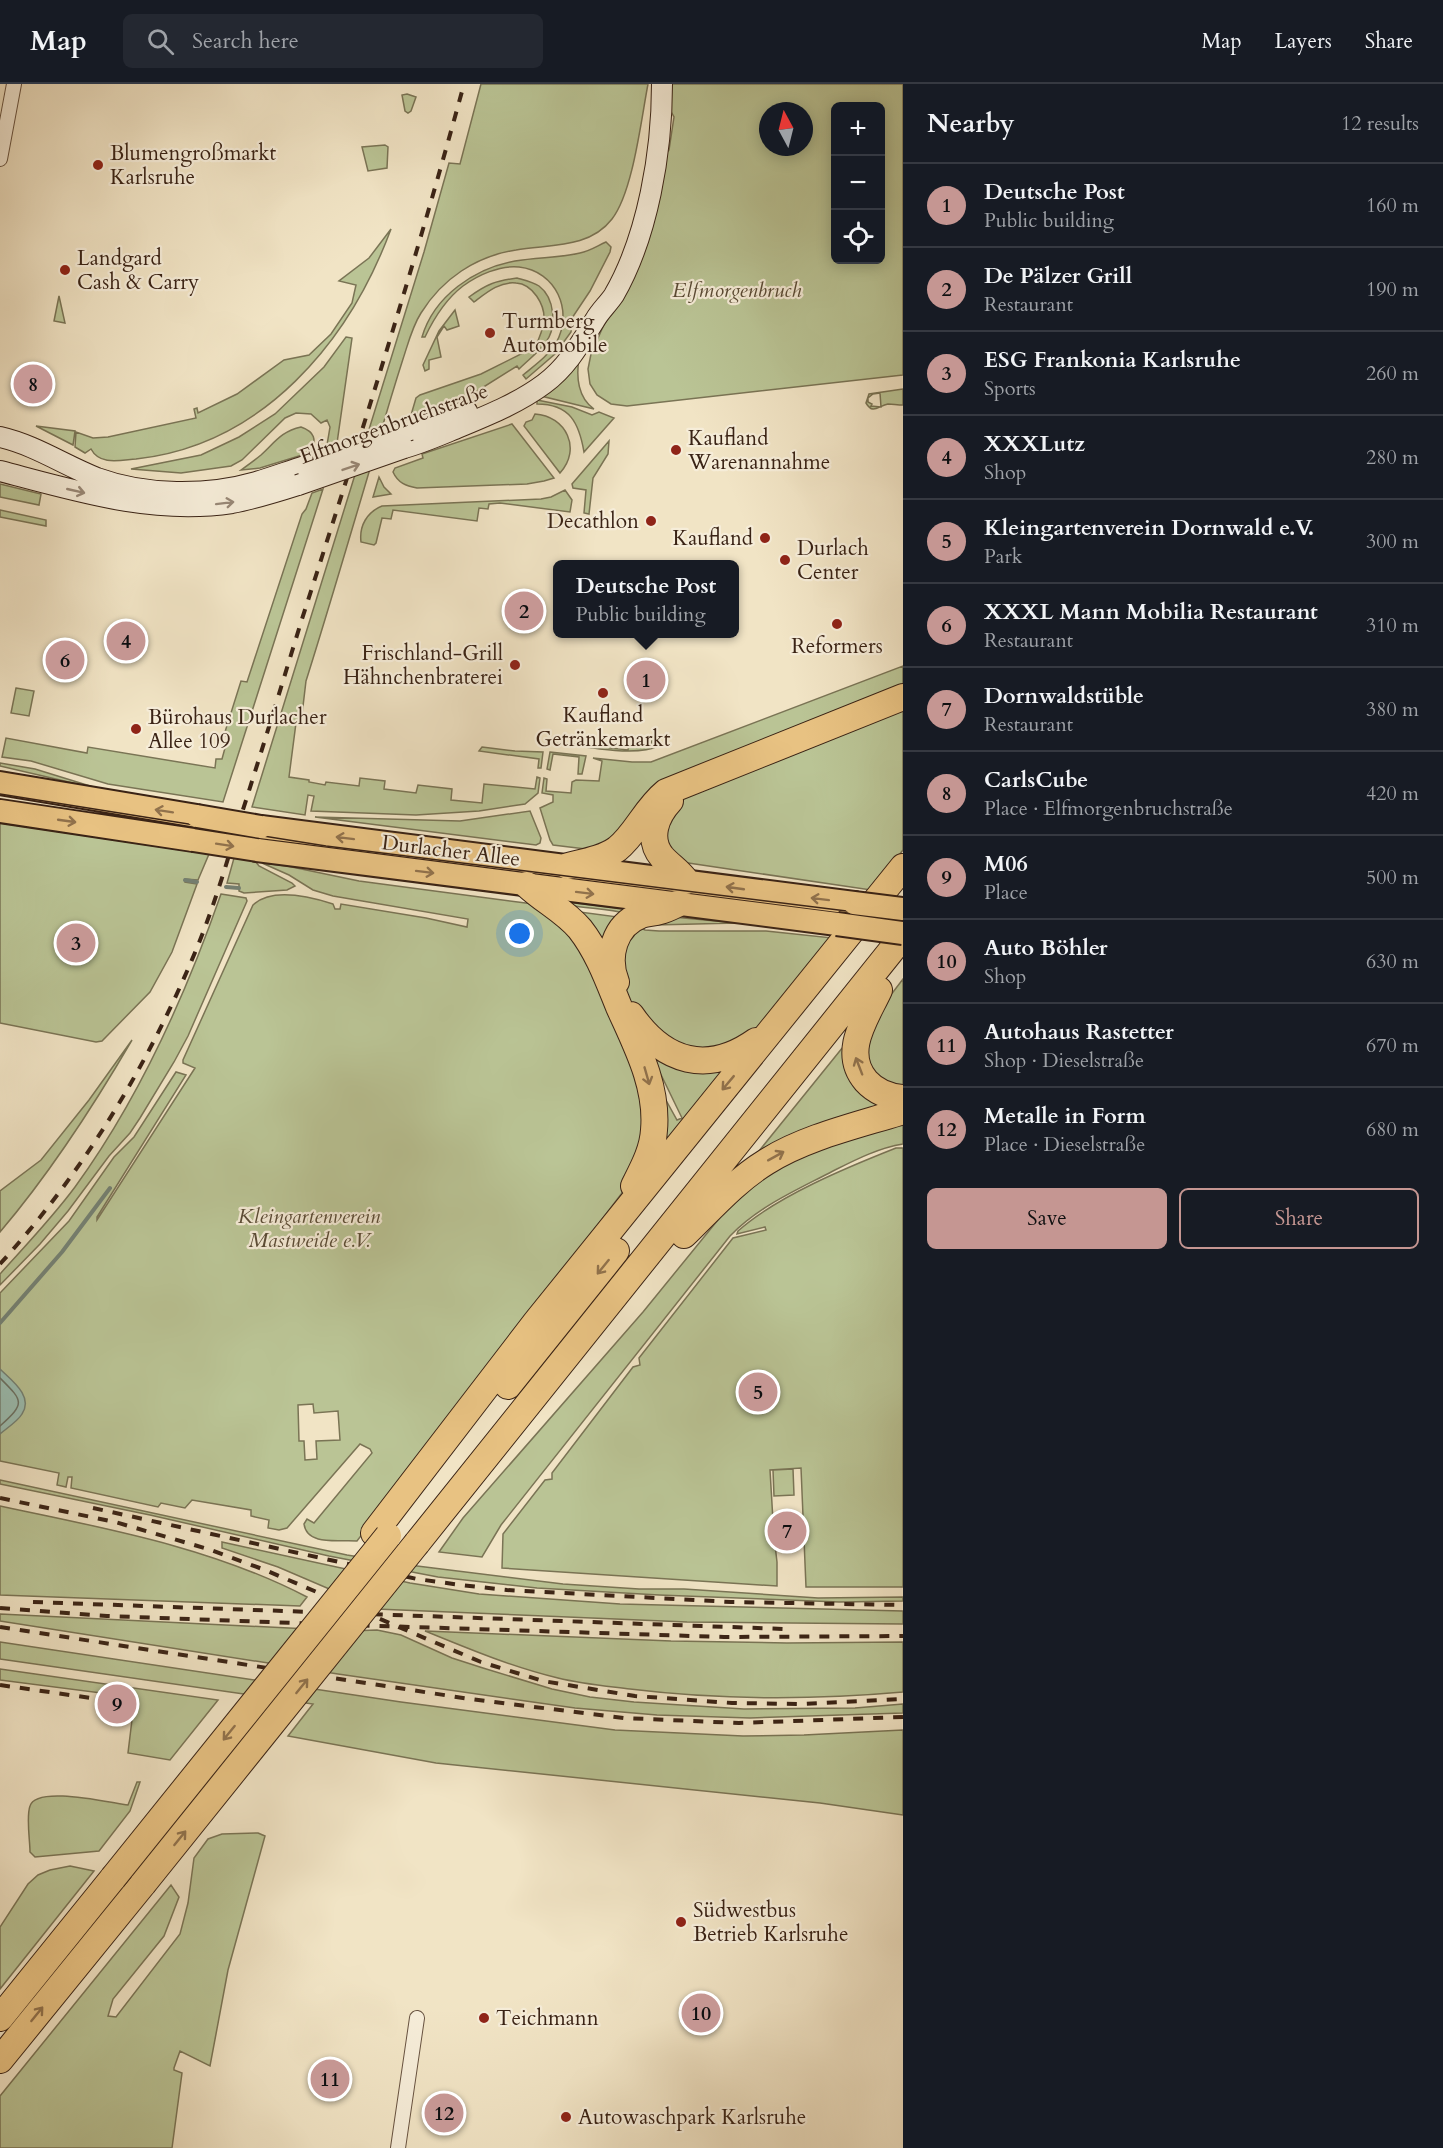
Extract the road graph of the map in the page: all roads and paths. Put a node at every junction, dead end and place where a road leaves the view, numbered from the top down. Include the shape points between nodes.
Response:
1 (14, 84) edge
2 (660, 84) edge
3 (0, 159) edge
4 (0, 437) edge
5 (0, 471) edge
6 (301, 476) junction
7 (903, 697) edge
8 (903, 706) edge
9 (0, 783) edge
10 (0, 811) edge
11 (568, 866) junction
12 (903, 867) edge
13 (527, 885) junction
14 (681, 893) junction
15 (903, 894) edge
16 (903, 909) edge
17 (903, 934) edge
18 (903, 961) edge
19 (879, 990) junction
20 (779, 1022) junction
21 (903, 1098) edge
22 (903, 1111) edge
23 (614, 1226) junction
24 (684, 1235) junction
25 (451, 1501) junction
26 (381, 1535) junction
27 (0, 2018) edge
28 (417, 2018) dead end
29 (0, 2060) edge
30 (398, 2148) edge

1 - 3 street
2 - 6 main road, Elfmorgenbruchstraße, bridge via 626,234 600,293 571,339 543,370 487,405 407,439
4 - 6 main road, Elfmorgenbruchstraße via 33,447 104,480 151,489 225,488
5 -> 6 main road, Elfmorgenbruchstraße via 118,501 167,507 232,503 264,496
7 - 11 highway via 666,792 617,849
8 - 14 highway via 687,789 672,799 656,823 654,837 662,857 680,872
11 -> 9 main road, Durlacher Allee, bridge via 261,827
10 -> 13 main road, Durlacher Allee, bridge
11 - 14 main road, Durlacher Allee
12 - 20 highway
13 -> 14 main road, Durlacher Allee
13 -> 23 highway via 571,920 590,942 650,1087 654,1117 651,1145
16 -> 14 main road, Durlacher Allee, bridge
14 - 17 main road, Durlacher Allee, bridge
14 - 20 highway via 661,911 633,919 614,943 614,975 643,1031 656,1044 683,1058 717,1060 742,1050
15 -> 26 highway
17 - 25 highway
18 - 19 highway
21 -> 19 highway via 870,1085 857,1068 855,1049 860,1029
19 - 24 highway
20 -> 23 highway
24 -> 22 highway via 744,1178 776,1155
23 - 26 highway via 536,1322
24 - 25 highway via 488,1475
29 -> 25 highway, bridge
26 -> 27 highway, bridge via 332,1606
28 - 30 street

